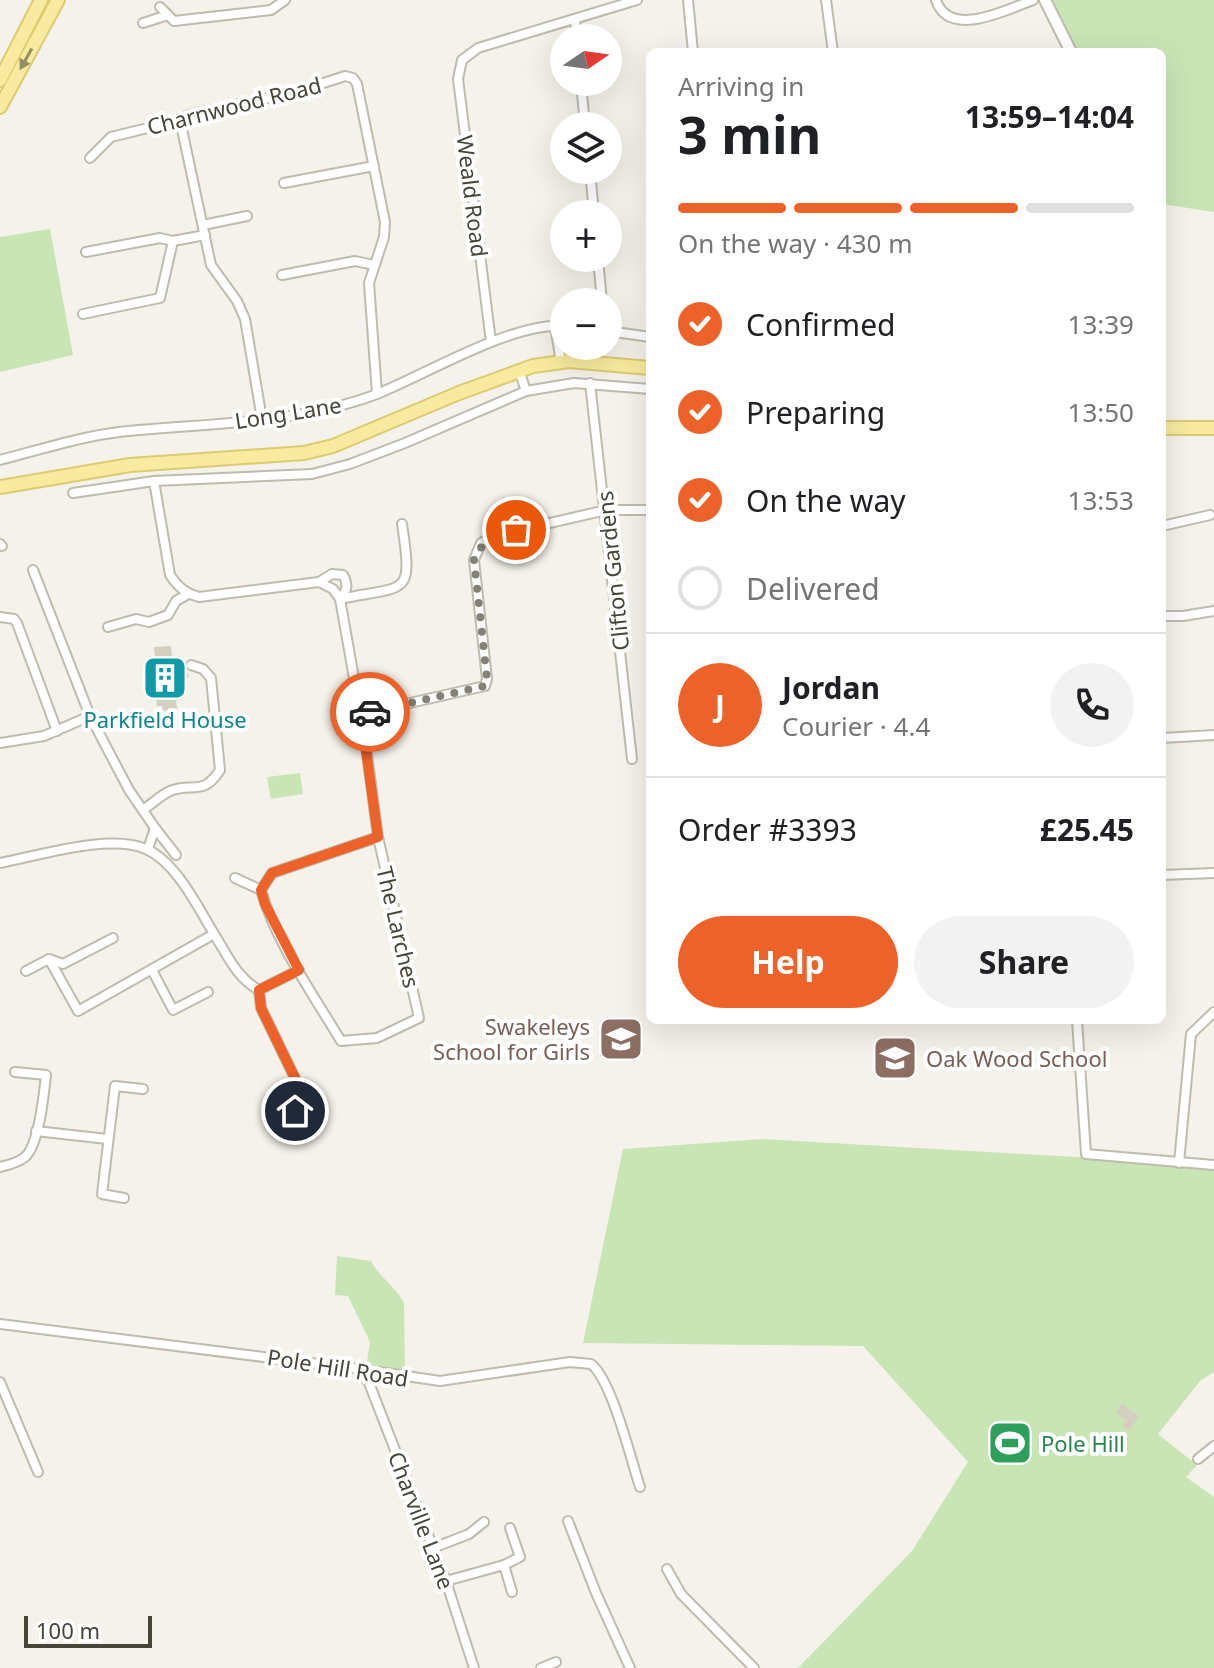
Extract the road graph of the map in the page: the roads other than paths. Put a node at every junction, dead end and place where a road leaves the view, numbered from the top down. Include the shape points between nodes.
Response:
1 (41, 0) edge
2 (58, 0) edge
3 (285, 0) edge
4 (637, 0) edge
5 (688, 0) edge
6 (826, 0) edge
7 (936, 0) edge
8 (1033, 0) edge
9 (1045, 0) edge
10 (160, 7) dead end
11 (168, 15) junction
12 (575, 19) junction
13 (143, 23) dead end
14 (576, 24) edge
15 (693, 48) edge
16 (832, 48) edge
17 (1069, 48) edge
18 (0, 80) edge
19 (0, 107) edge
20 (180, 120) junction
21 (90, 158) dead end
22 (374, 166) junction
23 (284, 183) dead end
24 (247, 216) dead end
25 (203, 225) junction
26 (205, 235) junction
27 (173, 241) junction
28 (86, 252) dead end
29 (374, 265) junction
30 (282, 275) dead end
31 (83, 314) dead end
32 (550, 327) edge
33 (622, 333) edge
34 (646, 336) edge
35 (491, 342) junction
36 (561, 362) joint
37 (646, 368) edge
38 (519, 370) junction
39 (590, 383) junction
40 (646, 389) edge
41 (526, 391) junction
42 (377, 394) junction
43 (262, 419) junction
44 (1166, 428) edge
45 (1214, 428) edge
46 (0, 460) edge
47 (154, 481) junction
48 (0, 487) edge
49 (73, 493) dead end
50 (606, 510) junction
51 (646, 510) edge
52 (1210, 515) dead end
53 (402, 524) dead end
54 (1166, 525) edge
55 (26, 581) dead end
56 (319, 582) junction
57 (188, 594) junction
58 (340, 599) junction
59 (1214, 611) edge
60 (1166, 616) edge
61 (0, 617) edge
62 (108, 627) dead end
63 (191, 665) dead end
64 (361, 714) junction
65 (90, 716) junction
66 (57, 731) junction
67 (1214, 735) edge
68 (1166, 738) edge
69 (0, 743) edge
70 (632, 759) dead end
71 (144, 809) junction
72 (155, 828) junction
73 (378, 837) junction
74 (148, 849) junction
75 (176, 855) dead end
76 (0, 863) edge
77 (1214, 873) edge
78 (1166, 875) edge
79 (235, 878) dead end
80 (261, 890) junction
81 (214, 934) junction
82 (113, 938) dead end
83 (49, 959) junction
84 (152, 970) junction
85 (299, 970) junction
86 (26, 971) dead end
87 (259, 990) junction
88 (208, 992) dead end
89 (1214, 1012) edge
90 (1077, 1024) edge
91 (15, 1072) dead end
92 (143, 1089) dead end
93 (295, 1111) dead end
94 (36, 1131) junction
95 (107, 1139) junction
96 (1179, 1163) junction
97 (1214, 1165) edge
98 (0, 1167) edge
99 (124, 1198) dead end
100 (0, 1324) edge
101 (365, 1375) junction
102 (0, 1382) edge
103 (1214, 1446) edge
104 (1198, 1459) dead end
105 (38, 1472) dead end
106 (640, 1487) dead end
107 (568, 1521) dead end
108 (484, 1522) dead end
109 (510, 1528) dead end
110 (433, 1548) junction
111 (504, 1565) junction
112 (667, 1569) dead end
113 (446, 1581) junction
114 (512, 1592) dead end
115 (556, 1662) dead end
116 (474, 1668) edge
117 (541, 1668) edge
118 (630, 1668) edge
119 (754, 1668) edge

1 - 18 main road
2 -> 19 main road
3 - 11 street via 271,10 174,21
4 - 12 street
5 - 15 street
6 - 16 street
7 - 8 street via 949,16 966,21
9 - 17 street
10 - 11 street
11 - 13 street
12 - 14 street
12 - 35 street, Weald Road via 469,52 462,60 458,79
20 - 21 street, Charnwood Road via 111,137
20 - 22 street, Charnwood Road via 345,76 357,84
20 - 25 street
22 - 23 street
22 - 29 street, Charnwood Road via 385,222
24 - 25 street
25 - 26 street
26 - 27 street
26 - 43 street via 211,265 245,319
27 - 28 street via 160,238
27 - 31 street via 160,298
29 - 30 street via 355,261
29 - 42 street, Charnwood Road via 368,297
32 - 35 street, Long Lane
33 - 34 street
35 - 42 street, Long Lane
36 - 37 main road, Long Lane
36 - 38 main road, Long Lane
38 - 41 street
38 - 48 main road, Long Lane via 304,453 130,465
39 - 40 street
39 - 41 street
39 - 50 street, Clifton Gardens
41 - 47 street via 378,453 312,474
42 - 43 street, Long Lane via 323,411
43 - 46 street, Long Lane via 114,433
44 - 45 main road
47 - 49 street
47 - 57 street via 170,575
50 - 51 street
50 - 64 street via 481,543 474,560 485,686
50 - 70 street, Clifton Gardens
52 - 54 street
53 - 58 street via 406,580 398,587
55 - 65 street via 34,574
56 - 57 street, The Larches
56 - 58 street
56 - 58 street, The Larches via 332,574 343,575 346,592
57 - 62 street via 168,615
58 - 64 street, The Larches
59 - 60 street
61 - 66 street via 17,623
63 - 71 street via 211,678 220,770 213,782 171,790
64 - 73 street, The Larches
65 - 66 street
65 - 71 street
66 - 69 street
67 - 68 street
71 - 72 street
72 - 74 street
72 - 75 street
73 - 80 street via 272,873
73 - 85 street, The Larches via 419,1018 377,1038 341,1041
74 - 76 street via 96,845
74 - 81 street via 179,877
77 - 78 street
79 - 80 street
80 - 85 street
81 - 84 street
81 - 87 street via 241,980
82 - 83 street via 63,964
83 - 84 street via 78,1011
83 - 86 street
84 - 88 street via 173,1010
85 - 87 street
87 - 93 street via 261,1008 308,1105
89 - 96 street via 1191,1034
90 - 96 street via 1086,1154
91 - 94 street via 46,1075
92 - 95 street via 115,1086
94 - 95 street
94 - 98 street via 27,1155
95 - 99 street via 102,1194
96 - 97 street
100 - 101 street, Pole Hill Road via 349,1366
101 - 106 street, Pole Hill Road via 379,1372 440,1381 570,1362 591,1364 602,1378 630,1447
101 - 110 street, Charville Lane
102 - 105 street
103 - 104 street
107 - 118 street
108 - 110 street
109 - 111 street via 520,1557
110 - 113 street, Charville Lane
111 - 113 street
111 - 114 street
112 - 119 street via 681,1594
113 - 116 street, Charville Lane
115 - 117 street

